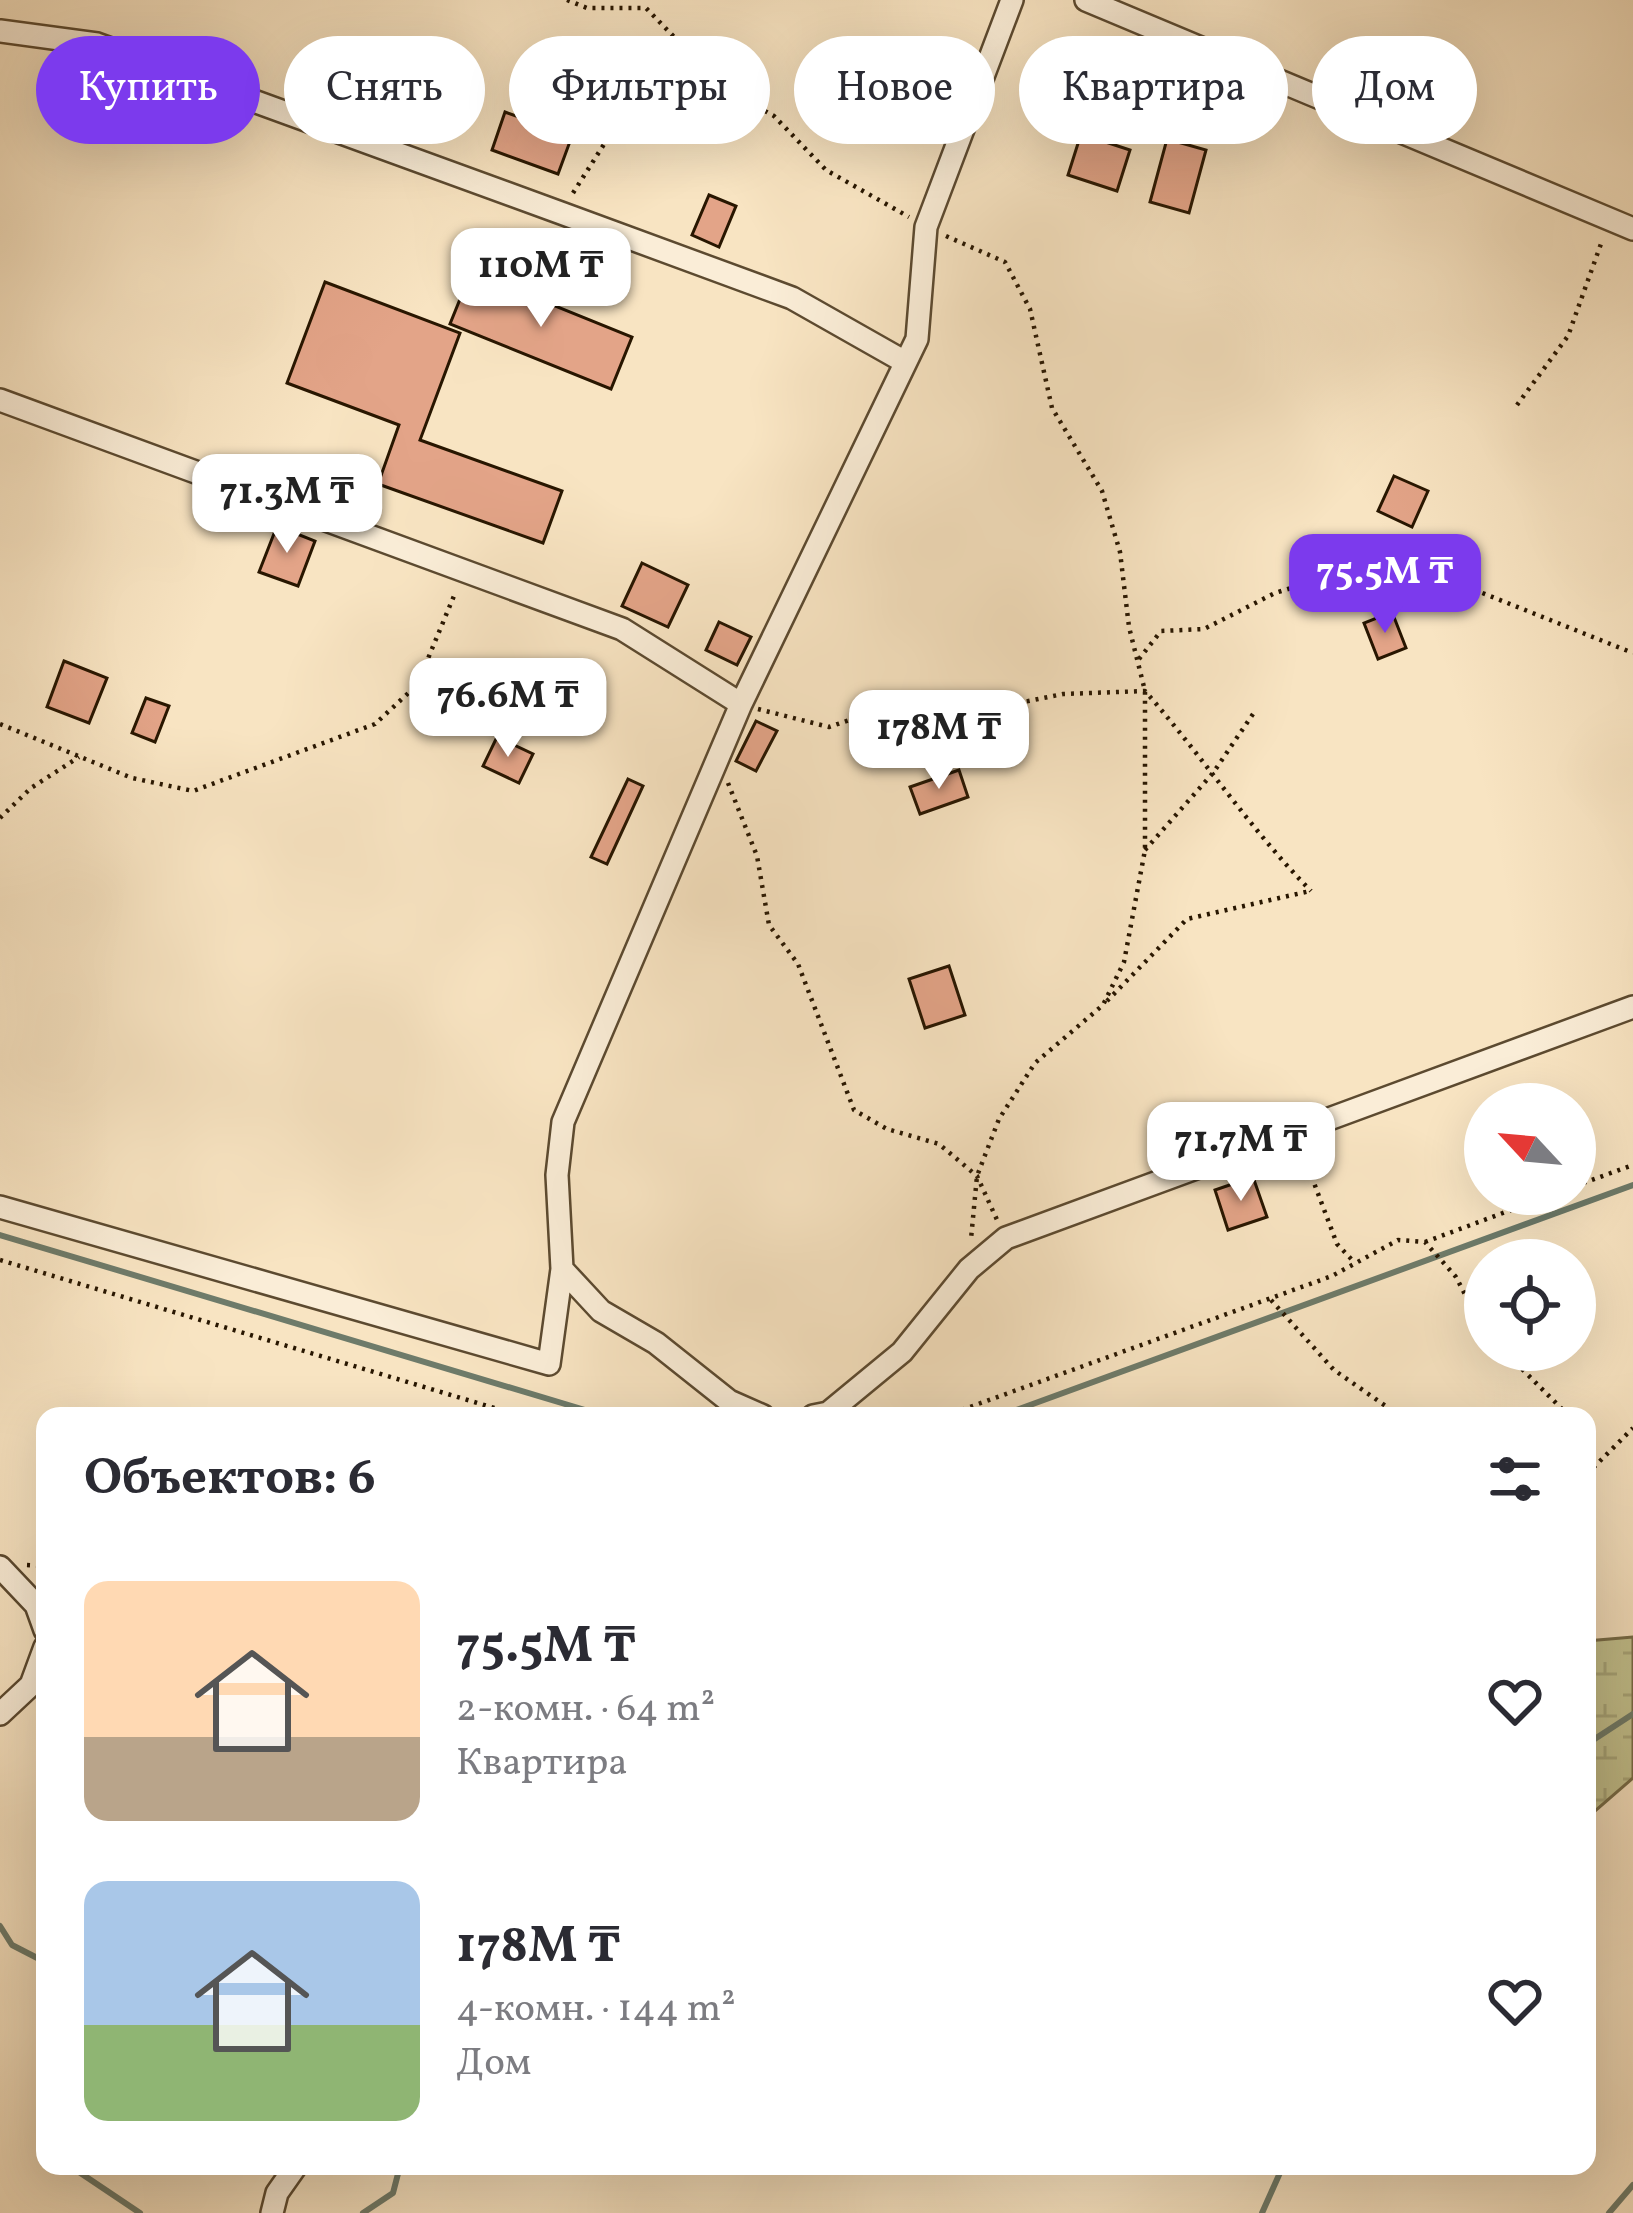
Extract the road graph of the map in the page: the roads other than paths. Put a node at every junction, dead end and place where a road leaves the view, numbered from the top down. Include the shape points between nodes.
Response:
1 (1012, 0) edge
2 (1086, 0) edge
3 (0, 31) edge
4 (1633, 229) edge
5 (905, 362) junction
6 (0, 400) edge
7 (741, 704) junction
8 (1633, 1007) edge
9 (0, 1208) edge
10 (562, 1269) junction
11 (743, 1407) edge
12 (832, 1407) edge
13 (0, 1567) edge
14 (36, 1605) edge
15 (36, 1671) edge
16 (0, 1714) edge
17 (290, 2175) edge
18 (272, 2213) edge

1 - 5 street via 926,227 916,339
2 - 4 street
3 - 5 street via 97,44 561,213 792,298
5 - 7 street
6 - 7 street via 622,629
7 - 10 street via 563,1122 556,1175
8 - 12 street via 1006,1238 969,1268 902,1352
9 - 10 street via 549,1364
10 - 11 street via 601,1310
13 - 14 street
15 - 16 street
17 - 18 street

